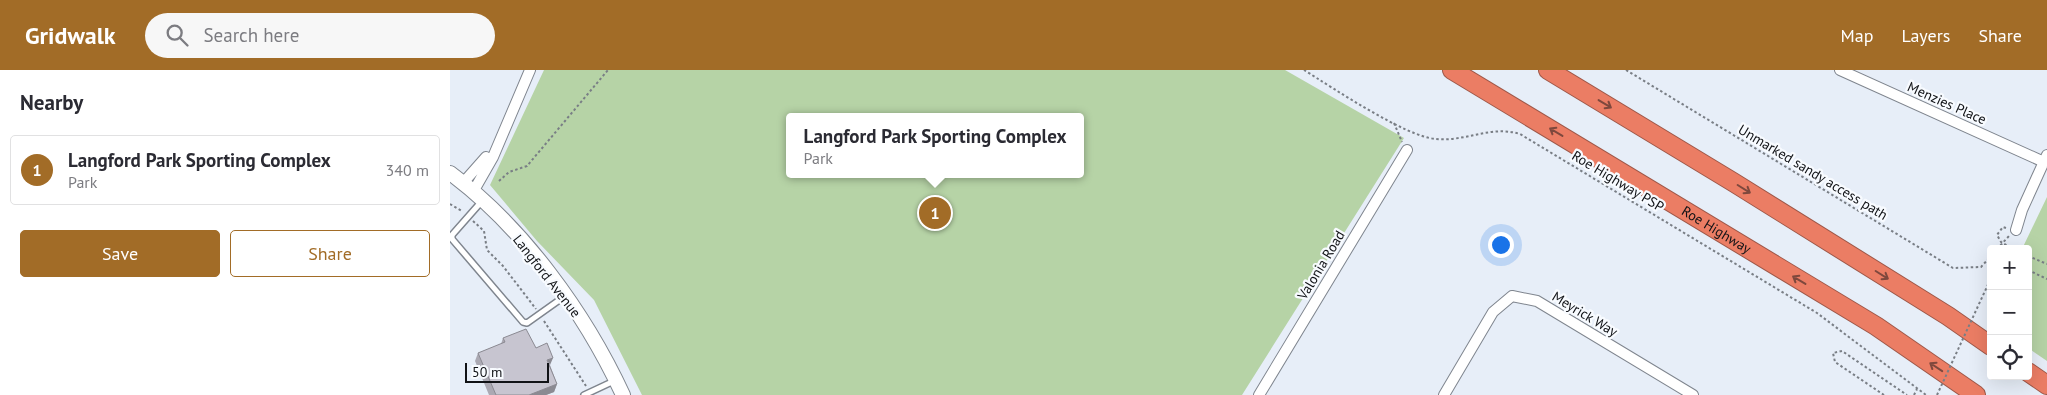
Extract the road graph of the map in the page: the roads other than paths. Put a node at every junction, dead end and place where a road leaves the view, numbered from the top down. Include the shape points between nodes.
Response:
1 (530, 70) edge
2 (1452, 70) edge
3 (1548, 70) edge
4 (1840, 70) edge
5 (1407, 150) road end
6 (2045, 158) edge
7 (450, 173) edge
8 (473, 192) junction
9 (2016, 230) road end
10 (565, 296) junction
11 (1987, 343) edge
12 (2032, 375) edge
13 (616, 380) junction
14 (2047, 385) edge
15 (586, 394) edge
16 (624, 395) edge
17 (1259, 395) edge
18 (1444, 395) edge
19 (1693, 395) edge
20 (1976, 395) edge

1 - 8 street
20 -> 2 highway, Roe Highway via 1867,321
3 -> 11 highway via 1733,182
4 - 6 street, Menzies Place
5 - 17 street, Valonia Road
6 - 9 street
7 - 8 main road, Langford Avenue
8 - 10 main road, Langford Avenue via 527,248
8 - 10 lane via 469,217 452,239 523,322 527,323
10 - 13 main road, Langford Avenue
12 - 14 highway
13 - 15 lane
13 - 16 main road, Langford Avenue
18 - 19 street, Meyrick Way via 1493,312 1512,296 1537,301

